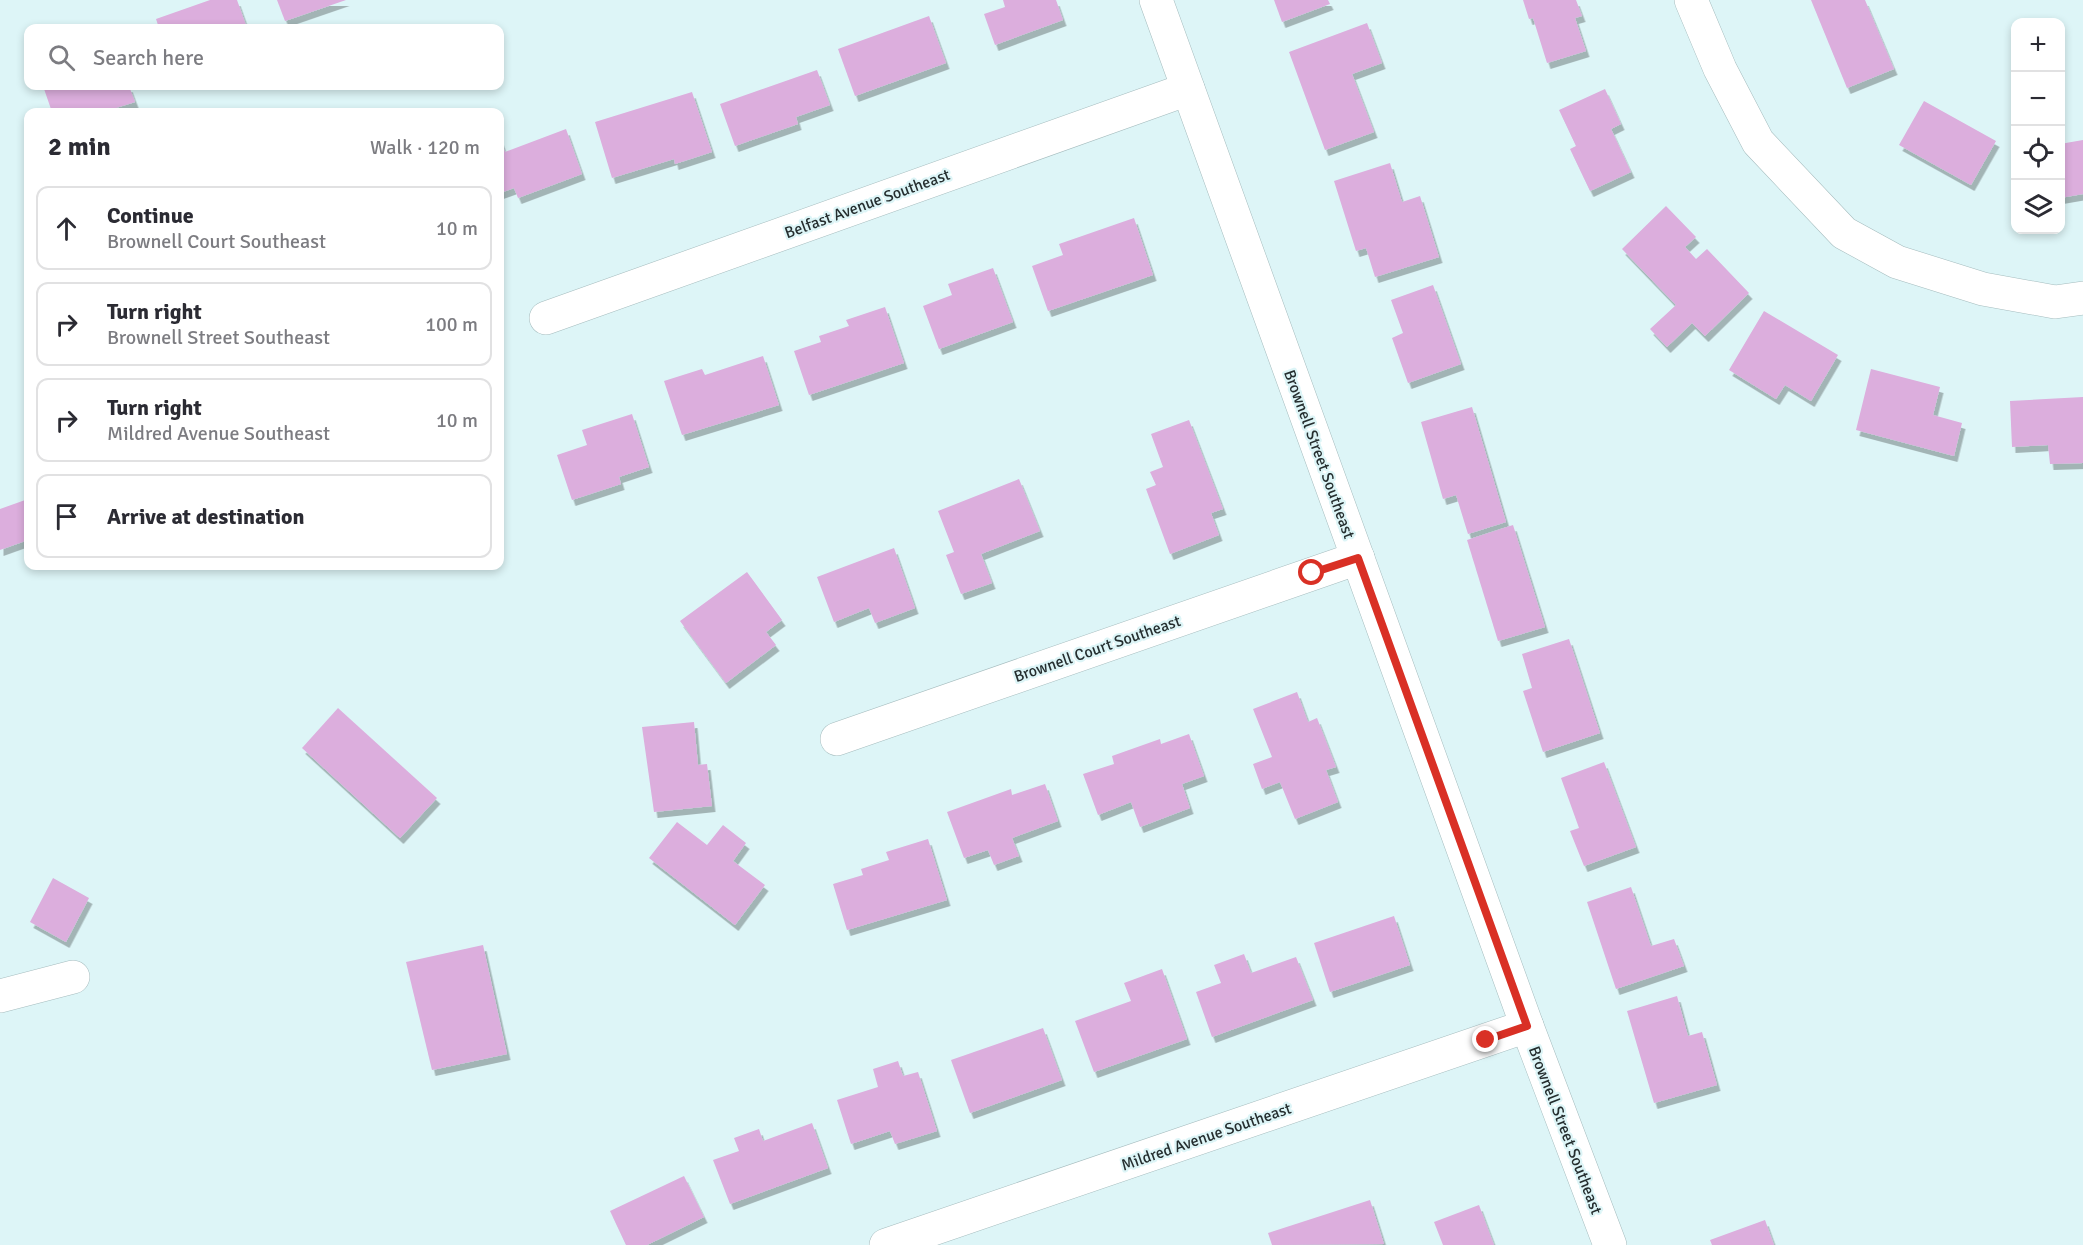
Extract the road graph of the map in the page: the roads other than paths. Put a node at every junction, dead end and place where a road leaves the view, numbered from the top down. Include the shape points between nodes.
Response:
1 (1156, 0) edge
2 (1692, 0) edge
3 (1188, 88) junction
4 (2083, 298) edge
5 (546, 318) dead end
6 (1358, 558) junction
7 (837, 739) dead end
8 (73, 977) dead end
9 (0, 996) edge
10 (1527, 1026) junction
11 (886, 1245) edge
12 (1610, 1245) edge

1 - 3 street, Brownell Street Southeast
2 - 4 street via 1720,69 1758,142 1844,232 1897,262 1983,289 2055,302
3 - 5 street, Belfast Avenue Southeast
3 - 6 street, Brownell Street Southeast
6 - 7 street, Brownell Court Southeast
6 - 10 street, Brownell Street Southeast
8 - 9 street
10 - 11 street, Mildred Avenue Southeast
10 - 12 street, Brownell Street Southeast

